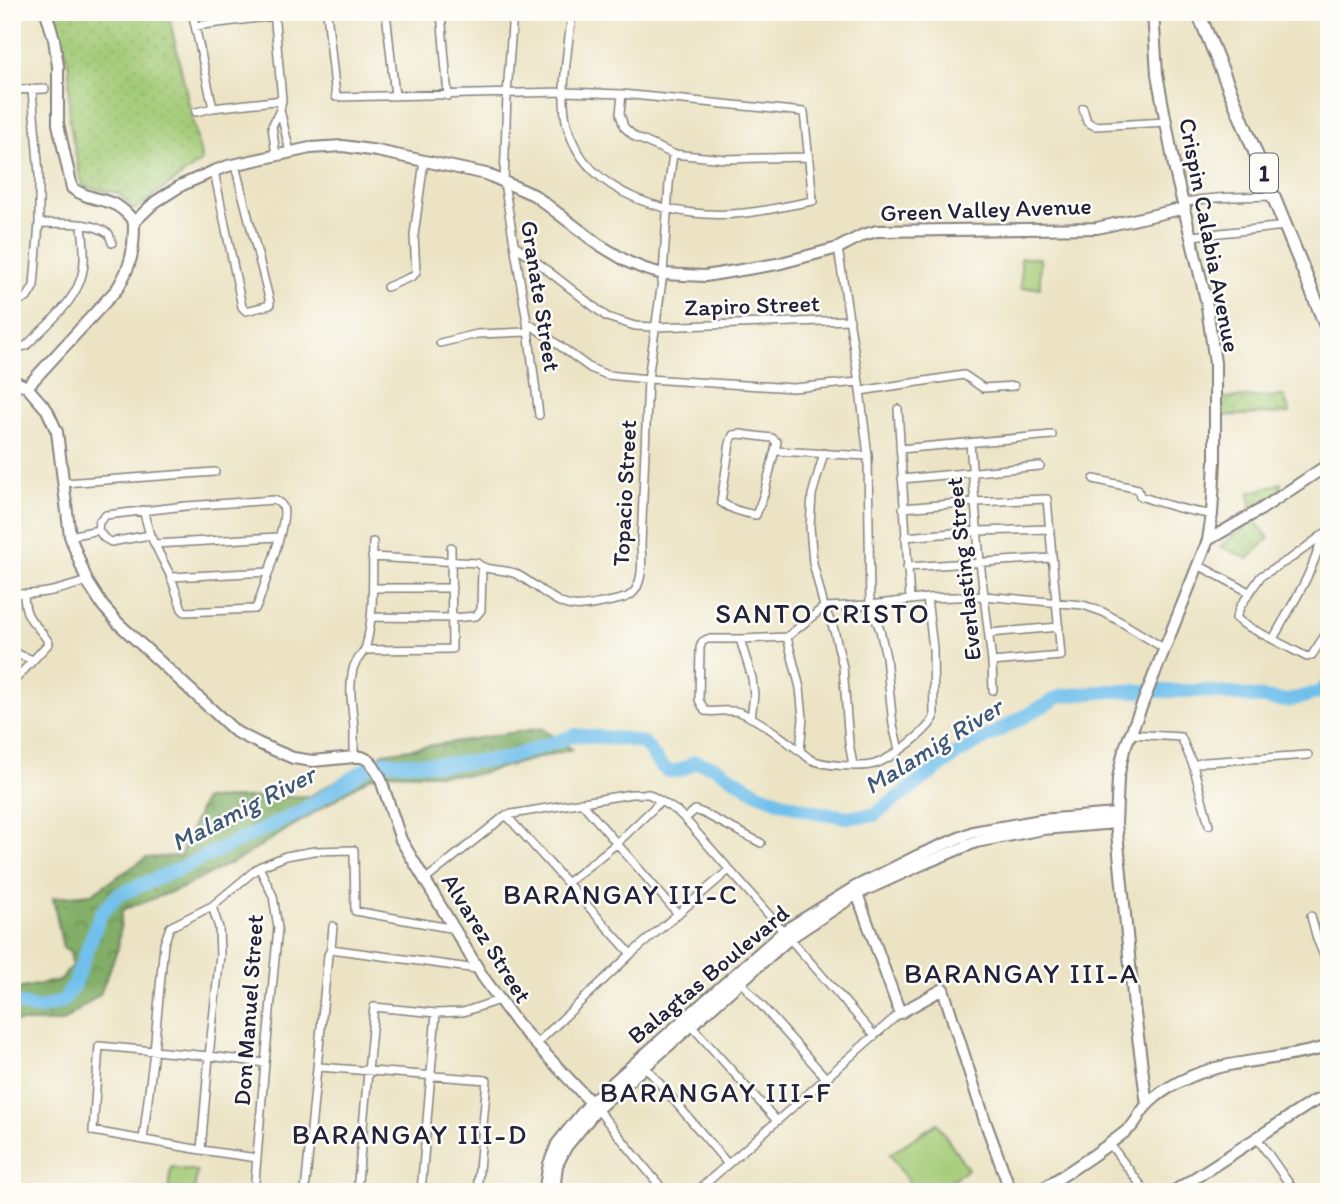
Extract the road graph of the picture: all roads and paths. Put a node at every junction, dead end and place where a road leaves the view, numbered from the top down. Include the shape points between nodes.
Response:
1 (46, 12) edge
2 (192, 12) edge
3 (327, 12) edge
4 (386, 12) edge
5 (441, 12) edge
6 (513, 12) edge
7 (572, 12) edge
8 (1153, 12) edge
9 (1198, 12) edge
10 (274, 14) edge
11 (233, 16) edge
12 (195, 26) junction
13 (45, 89) dead end
14 (12, 90) edge
15 (32, 90) junction
16 (564, 92) junction
17 (507, 94) junction
18 (622, 94) junction
19 (395, 96) junction
20 (448, 96) junction
21 (282, 100) junction
22 (213, 108) junction
23 (1083, 108) dead end
24 (280, 110) junction
25 (196, 112) dead end
26 (1166, 122) junction
27 (290, 152) junction
28 (276, 155) junction
29 (673, 155) junction
30 (807, 157) junction
31 (424, 161) junction
32 (235, 165) junction
33 (214, 171) junction
34 (504, 183) junction
35 (1274, 196) junction
36 (1184, 205) junction
37 (667, 210) junction
38 (134, 222) junction
39 (39, 223) junction
40 (82, 225) junction
41 (1286, 226) junction
42 (1192, 236) junction
43 (112, 243) dead end
44 (514, 244) junction
45 (838, 248) junction
46 (663, 274) junction
47 (387, 288) dead end
48 (12, 299) edge
49 (850, 320) junction
50 (527, 322) junction
51 (655, 327) junction
52 (529, 332) junction
53 (1329, 333) edge
54 (440, 343) dead end
55 (12, 346) edge
56 (648, 379) junction
57 (12, 380) edge
58 (1013, 386) dead end
59 (27, 387) junction
60 (859, 387) junction
61 (898, 409) dead end
62 (539, 415) dead end
63 (1052, 435) dead end
64 (970, 443) junction
65 (900, 449) junction
66 (776, 451) junction
67 (824, 453) junction
68 (868, 456) junction
69 (1329, 464) edge
70 (1040, 466) dead end
71 (215, 472) dead end
72 (973, 472) junction
73 (902, 479) junction
74 (1094, 479) dead end
75 (64, 483) junction
76 (975, 502) junction
77 (903, 508) junction
78 (143, 510) junction
79 (1212, 514) junction
80 (1050, 529) junction
81 (98, 530) junction
82 (1329, 530) edge
83 (978, 531) junction
84 (150, 535) junction
85 (70, 536) junction
86 (1322, 536) junction
87 (279, 537) junction
88 (905, 537) junction
89 (1208, 540) junction
90 (373, 542) dead end
91 (155, 544) junction
92 (451, 547) dead end
93 (372, 557) junction
94 (1051, 558) junction
95 (451, 561) junction
96 (980, 562) junction
97 (1198, 565) junction
98 (907, 567) junction
99 (482, 568) junction
100 (268, 572) junction
101 (171, 577) junction
102 (87, 581) junction
103 (373, 588) junction
104 (452, 588) junction
105 (1249, 592) junction
106 (12, 593) edge
107 (24, 595) junction
108 (984, 596) junction
109 (927, 598) junction
110 (909, 600) junction
111 (1057, 601) junction
112 (870, 605) junction
113 (824, 607) junction
114 (371, 617) junction
115 (452, 618) junction
116 (1059, 627) junction
117 (1329, 629) edge
118 (989, 633) junction
119 (787, 637) junction
120 (740, 639) junction
121 (1273, 639) junction
122 (1165, 649) junction
123 (365, 650) junction
124 (12, 652) edge
125 (33, 660) junction
126 (992, 662) junction
127 (12, 683) edge
128 (993, 690) dead end
129 (751, 718) junction
130 (1130, 734) junction
131 (899, 750) junction
132 (800, 751) junction
133 (1308, 755) dead end
134 (358, 757) junction
135 (853, 765) junction
136 (1193, 765) junction
137 (662, 801) junction
138 (580, 802) junction
139 (506, 815) junction
140 (685, 819) junction
141 (1116, 819) junction
142 (1209, 825) dead end
143 (761, 843) dead end
144 (616, 844) junction
145 (259, 867) junction
146 (729, 870) junction
147 (425, 880) junction
148 (567, 884) junction
149 (856, 890) junction
150 (212, 906) junction
151 (678, 914) junction
152 (1311, 916) dead end
153 (333, 926) dead end
154 (455, 929) junction
155 (787, 935) junction
156 (331, 949) junction
157 (631, 954) junction
158 (1329, 967) edge
159 (477, 969) junction
160 (737, 978) junction
161 (499, 1000) junction
162 (436, 1013) junction
163 (900, 1013) junction
164 (688, 1022) junction
165 (874, 1035) junction
166 (535, 1045) junction
167 (1329, 1046) edge
168 (154, 1051) junction
169 (209, 1056) junction
170 (265, 1063) junction
171 (642, 1063) junction
172 (318, 1067) junction
173 (368, 1071) junction
174 (431, 1075) junction
175 (826, 1078) junction
176 (1329, 1095) edge
177 (1147, 1105) junction
178 (594, 1106) junction
179 (777, 1121) junction
180 (1257, 1138) junction
181 (143, 1140) junction
182 (1109, 1143) junction
183 (201, 1150) junction
184 (257, 1158) junction
185 (727, 1163) junction
186 (357, 1190) edge
187 (254, 1192) edge
188 (305, 1192) edge
189 (392, 1192) edge
190 (421, 1192) edge
191 (477, 1192) edge
192 (544, 1192) edge
193 (554, 1192) edge
194 (665, 1192) edge
195 (696, 1192) edge
196 (1011, 1192) edge
197 (1038, 1192) edge
198 (1146, 1192) edge
199 (1173, 1192) edge
200 (1295, 1192) edge

1 - 38 street via 58,66 58,124 72,188 80,195 118,205
2 - 12 street
3 - 19 street via 336,97
4 - 19 street
5 - 20 street
6 - 17 street, Granate Street
7 - 16 street
8 - 26 street, Crispin Calabia Avenue
9 - 35 main road, 1
10 - 11 street
10 - 21 street
11 - 12 street
12 - 22 street
13 - 15 street
14 - 15 street
15 - 39 street
16 - 17 street
16 - 18 street
16 - 37 street via 567,124 581,157 622,192
17 - 20 street
17 - 34 street, Granate Street
18 - 29 street via 624,127
18 - 30 street via 804,112
19 - 20 street
21 - 22 street
21 - 24 street
22 - 25 street
23 - 26 street via 1087,122 1095,126
24 - 27 street
24 - 28 street via 272,126
26 - 36 street, Crispin Calabia Avenue
27 - 28 street, Green Valley Avenue
27 - 31 street, Green Valley Avenue via 343,146
28 - 32 street, Green Valley Avenue
29 - 30 street
29 - 37 street, Topacio Street
30 - 37 street via 813,201 742,214
31 - 34 street, Green Valley Avenue via 486,174
31 - 47 street via 414,235 416,272
32 - 33 street, Green Valley Avenue
32 - 33 street via 270,302 266,307 246,311 242,307
33 - 38 street, Green Valley Avenue via 155,202
34 - 44 street, Granate Street
34 - 46 street, Green Valley Avenue via 534,195 628,262
35 - 36 street via 1199,199
35 - 41 main road, 1
36 - 42 street, Crispin Calabia Avenue
36 - 45 street, Green Valley Avenue via 1097,228 877,231
37 - 46 street, Topacio Street
38 - 59 street via 127,274
39 - 40 street
39 - 48 street via 34,286 27,298
40 - 43 street via 102,229 110,234
40 - 55 street via 84,268 75,293 26,346
41 - 42 street
41 - 53 main road, 1
42 - 79 street, Crispin Calabia Avenue via 1215,363
44 - 50 street, Granate Street
44 - 51 street, Zapiro Street via 607,317
45 - 46 street, Green Valley Avenue via 705,276
45 - 49 street
46 - 51 street, Topacio Street
49 - 51 street, Zapiro Street
49 - 60 street
50 - 52 street, Granate Street
50 - 56 street via 590,368 607,375
51 - 56 street, Topacio Street
52 - 54 street via 477,334
52 - 62 street, Granate Street
56 - 60 street
56 - 99 street, Topacio Street via 643,568 629,596 575,607 517,574
57 - 59 street
58 - 60 street via 983,388 964,375
59 - 75 street via 47,410 57,432
60 - 68 street
61 - 65 street
63 - 64 street
64 - 65 street
64 - 72 street, Everlasting Street
65 - 73 street
66 - 66 street via 756,515 721,502 733,435 772,438
66 - 67 street
67 - 68 street
67 - 113 street via 812,495 810,527
68 - 112 street
69 - 89 street
70 - 72 street
71 - 75 street
72 - 73 street
72 - 76 street, Everlasting Street
73 - 77 street
74 - 79 street
75 - 85 street
76 - 77 street
76 - 80 street via 1047,499
76 - 83 street, Everlasting Street
77 - 88 street
78 - 81 street via 106,515
78 - 84 street
78 - 87 street via 274,500 284,508
79 - 89 street, Crispin Calabia Avenue
80 - 83 street
80 - 94 street
81 - 84 street via 111,542
81 - 85 street
82 - 86 street
83 - 88 street
83 - 96 street, Everlasting Street
84 - 91 street
85 - 102 street
86 - 105 street via 1261,576
86 - 121 street via 1305,583
87 - 91 street
87 - 100 street
88 - 98 street
89 - 97 street, Crispin Calabia Avenue
90 - 93 street
91 - 101 street
92 - 95 street
93 - 95 street
93 - 103 street
94 - 96 street
94 - 111 street
95 - 99 street via 477,563
95 - 104 street
96 - 98 street
96 - 108 street, Everlasting Street
97 - 105 street
97 - 122 street, Crispin Calabia Avenue
98 - 110 street
99 - 115 street via 481,610 476,616
100 - 101 street
100 - 101 street via 255,609 185,612
102 - 107 street
102 - 134 street via 118,623 236,732 293,758
103 - 104 street
103 - 114 street
104 - 115 street
105 - 121 street via 1236,618
106 - 107 street
107 - 125 street via 26,613 48,643
108 - 109 street
108 - 111 street
108 - 118 street, Everlasting Street
109 - 110 street
109 - 131 street via 934,718 922,734
110 - 112 street
111 - 116 street
111 - 122 street via 1102,612
112 - 113 street
112 - 131 street via 886,657
113 - 119 street
113 - 135 street via 843,667
114 - 115 street
114 - 123 street
115 - 123 street via 452,649
116 - 118 street
116 - 126 street via 1062,656
117 - 121 street via 1307,657
118 - 126 street, Everlasting Street
119 - 120 street
119 - 132 street via 800,688
120 - 129 street via 752,678
120 - 129 street via 702,642 699,700 705,711 729,709
122 - 130 street, Crispin Calabia Avenue
123 - 134 street via 353,669 350,696
124 - 125 street
125 - 127 street
126 - 128 street, Everlasting Street
129 - 132 street
130 - 136 street via 1181,737
130 - 141 street, Crispin Calabia Avenue via 1118,778
131 - 135 street via 871,765
132 - 135 street via 811,760
133 - 136 street
134 - 147 street, Alvarez Street via 370,761 380,777 401,840
136 - 142 street
137 - 138 street via 649,794 631,794
137 - 140 street
137 - 144 street
138 - 139 street
138 - 144 street
139 - 147 street
139 - 148 street
140 - 143 street via 695,810
140 - 146 street
141 - 149 street, Balagtas Boulevard via 1042,824 975,837
141 - 177 street, Crispin Calabia Avenue
144 - 148 street
144 - 151 street
145 - 150 street
145 - 154 street via 286,856 354,850 355,911
145 - 170 street, Don Manuel Street via 273,896 278,928
146 - 151 street
146 - 155 street
147 - 154 street, Alvarez Street
148 - 157 street
149 - 155 street, Balagtas Boulevard
149 - 163 street
150 - 168 street via 170,927 164,944
150 - 169 street via 220,955
151 - 157 street
152 - 158 street
153 - 156 street
154 - 159 street, Alvarez Street
155 - 160 street, Balagtas Boulevard
155 - 165 street
156 - 159 street
156 - 172 street
157 - 166 street
159 - 161 street, Alvarez Street
160 - 164 street, Balagtas Boulevard
160 - 175 street
161 - 162 street via 463,1012
161 - 166 street, Alvarez Street
162 - 173 street via 374,1007
162 - 174 street
163 - 165 street
163 - 196 street via 943,989
164 - 171 street, Balagtas Boulevard
164 - 179 street
165 - 175 street
166 - 178 street, Alvarez Street
167 - 177 street via 1221,1066 1190,1077
168 - 169 street
168 - 181 street
168 - 181 street via 99,1046 93,1132
169 - 170 street
169 - 183 street
170 - 184 street, Don Manuel Street
171 - 178 street, Balagtas Boulevard
171 - 185 street
172 - 173 street
172 - 188 street
173 - 174 street
173 - 186 street
174 - 190 street
174 - 191 street via 487,1080
175 - 179 street
176 - 180 street
177 - 182 street via 1133,1125
178 - 192 street, Balagtas Boulevard via 557,1144
178 - 193 street, Balagtas Boulevard via 557,1166
178 - 194 street, Alvarez Street
179 - 185 street
180 - 199 street
180 - 200 street
181 - 183 street
182 - 197 street
182 - 198 street
183 - 184 street
184 - 187 street, Don Manuel Street
185 - 195 street
186 - 189 street

